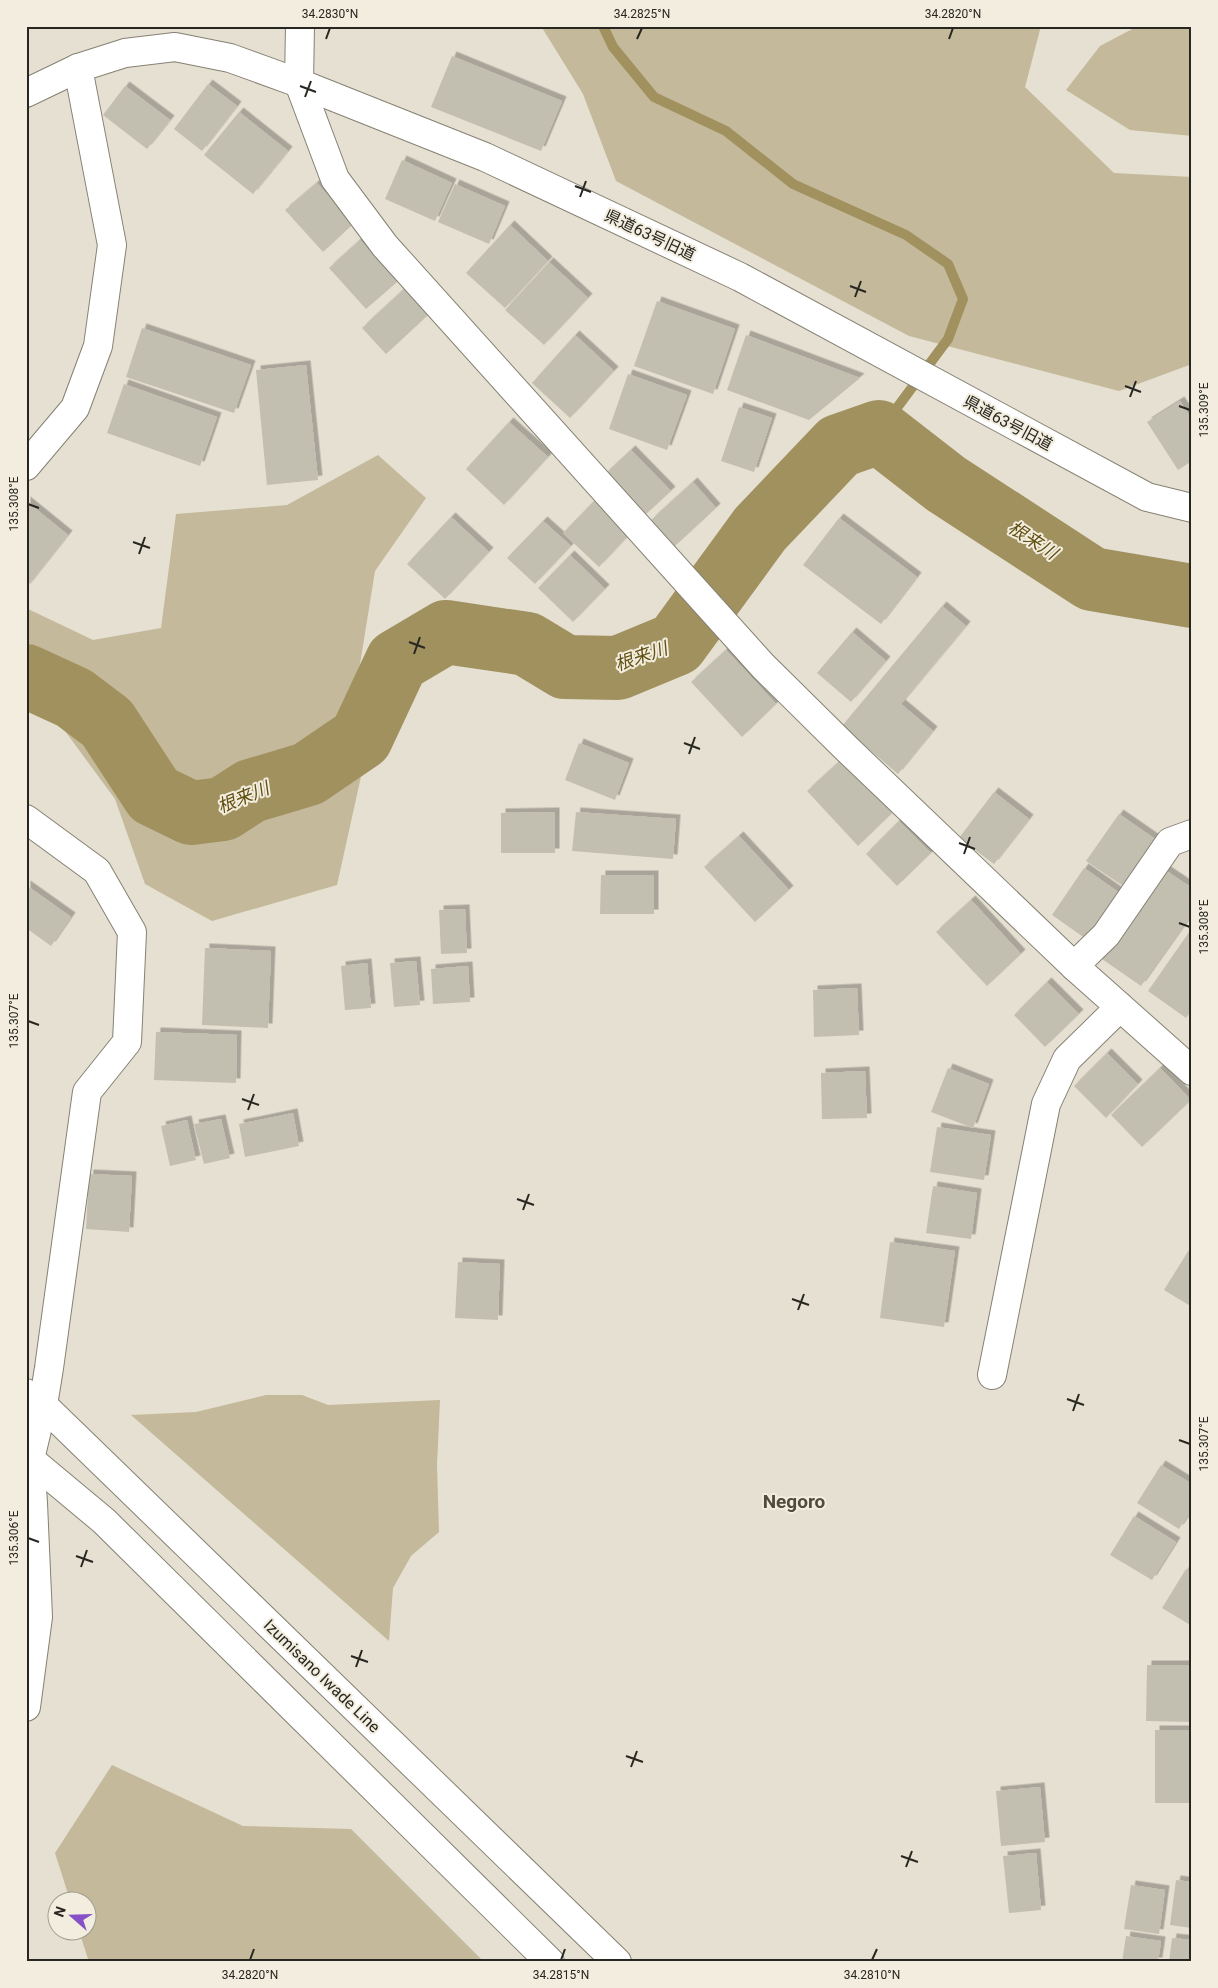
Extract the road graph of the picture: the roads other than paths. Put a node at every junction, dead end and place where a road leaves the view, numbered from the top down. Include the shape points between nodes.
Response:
1 (300, 26) edge
2 (78, 68) junction
3 (299, 83) junction
4 (26, 93) edge
5 (26, 466) edge
6 (1192, 508) edge
7 (26, 819) edge
8 (1192, 834) edge
9 (1074, 966) junction
10 (1120, 1008) junction
11 (1192, 1071) edge
12 (992, 1374) dead end
13 (34, 1399) edge
14 (28, 1457) edge
15 (26, 1707) edge
16 (550, 1962) edge
17 (617, 1962) edge

1 - 3 street
2 - 3 street, 県道63号旧道 via 125,53 175,48 230,58
2 - 4 street, 県道63号旧道
2 - 5 street via 112,244 98,346 74,408
3 - 6 street, 県道63号旧道 via 485,157 740,277 1147,497
3 - 9 street via 335,179 385,246 763,666
7 - 13 street via 97,871 132,932 127,1042 87,1092
8 - 9 street via 1170,842 1106,935
9 - 10 street
10 - 11 street
10 - 12 street via 1067,1059 1046,1104
13 - 14 street
13 - 17 street, Izumisano Iwade Line
14 - 15 street via 34,1503 38,1617
14 - 16 street via 104,1521

